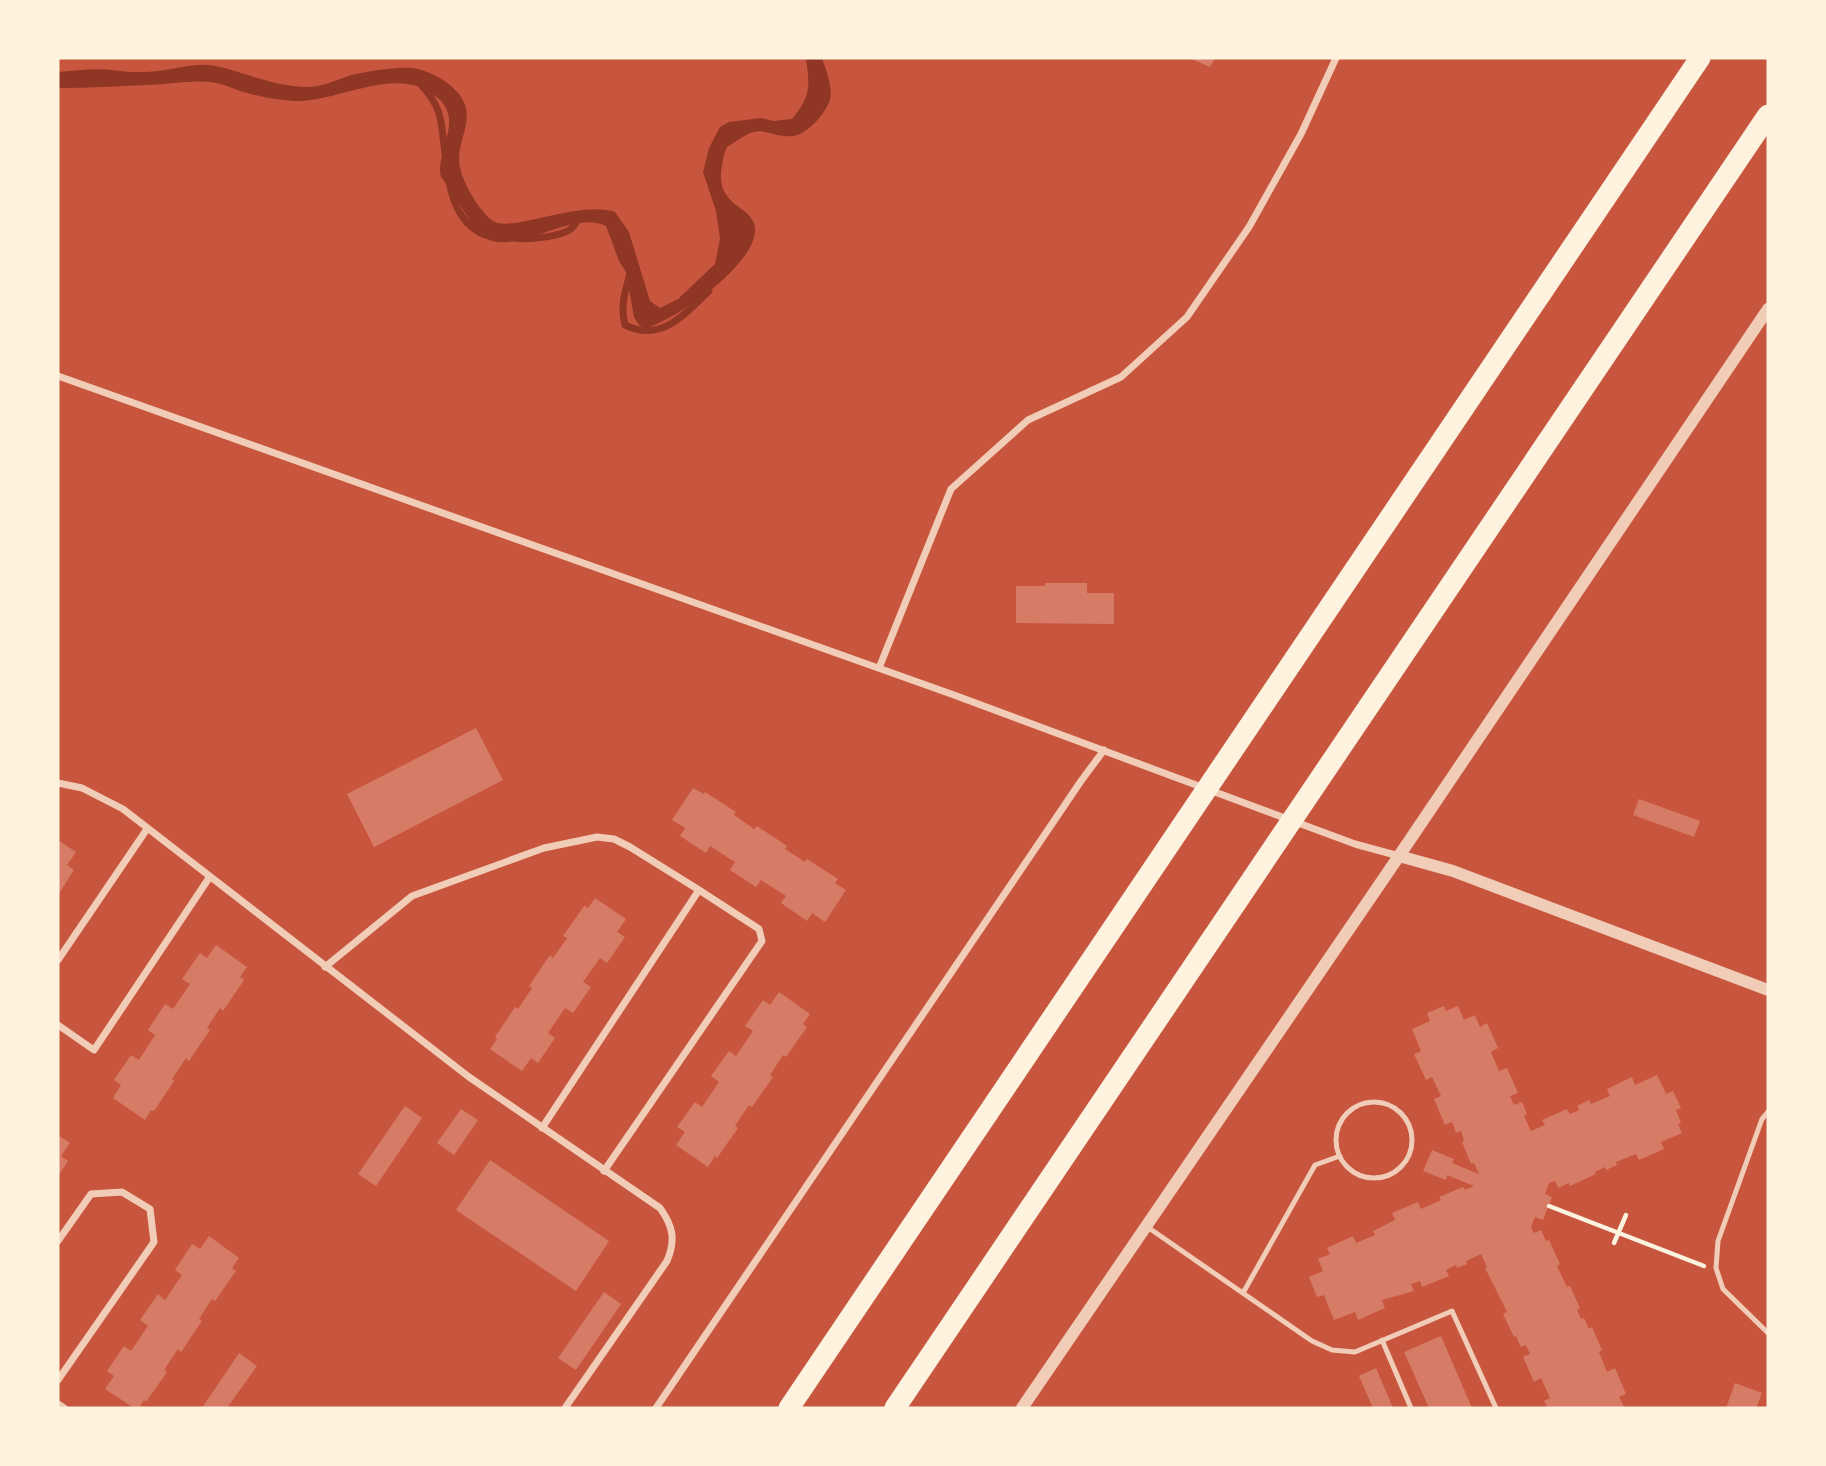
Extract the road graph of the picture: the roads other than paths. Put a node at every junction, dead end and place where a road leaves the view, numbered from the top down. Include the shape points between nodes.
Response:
1 (1336, 58) edge
2 (1700, 58) edge
3 (1768, 115) edge
4 (1768, 309) edge
5 (58, 376) edge
6 (879, 668) junction
7 (1104, 750) junction
8 (58, 783) edge
9 (147, 829) junction
10 (1399, 856) junction
11 (209, 877) junction
12 (699, 890) junction
13 (58, 960) edge
14 (325, 967) junction
15 (1768, 990) edge
16 (58, 1025) edge
17 (1768, 1112) edge
18 (542, 1128) junction
19 (1339, 1156) junction
20 (604, 1171) junction
21 (1146, 1226) junction
22 (58, 1241) edge
23 (1243, 1293) junction
24 (1768, 1333) edge
25 (1382, 1340) junction
26 (58, 1380) edge
27 (58, 1404) edge
28 (64, 1408) edge
29 (565, 1408) edge
30 (656, 1408) edge
31 (789, 1408) edge
32 (895, 1408) edge
33 (1022, 1408) edge
34 (1411, 1408) edge
35 (1496, 1408) edge

1 - 6 street via 1301,134 1249,227 1186,317 1121,377 1028,420 951,489
2 - 31 highway
3 - 32 highway
4 - 10 street
5 - 6 street
6 - 7 street
7 - 10 street via 1355,844
7 - 30 street
8 - 9 street via 103,797
9 - 11 street
9 - 13 street
10 - 15 street via 1453,871
10 - 21 street
11 - 14 street
11 - 16 street via 94,1050
12 - 14 street via 630,847 597,837 544,848 412,896
12 - 18 street
12 - 20 street via 758,929 762,941
14 - 18 street
17 - 24 lane via 1718,1241 1716,1268 1723,1289
18 - 20 street
19 - 19 lane via 1361,1176 1390,1175 1410,1153 1413,1138 1409,1124 1388,1104 1358,1105 1338,1126
19 - 23 lane via 1315,1165
20 - 29 street via 660,1208 670,1222 672,1250
21 - 23 lane
21 - 33 street
22 - 26 street via 90,1194 122,1192 150,1209 154,1242
23 - 25 lane via 1332,1350 1355,1352
25 - 34 lane
25 - 35 lane via 1452,1311
27 - 28 street

